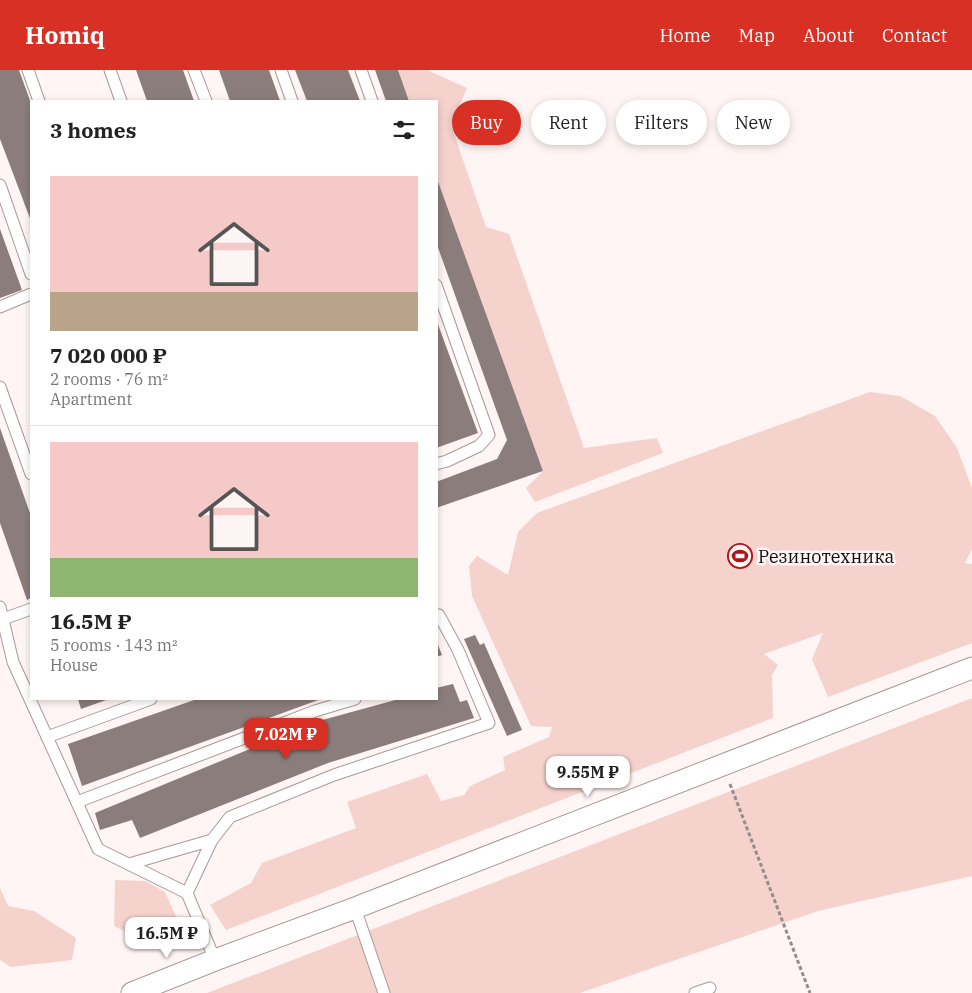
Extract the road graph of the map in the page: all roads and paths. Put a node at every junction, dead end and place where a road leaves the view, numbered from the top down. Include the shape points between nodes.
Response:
1 (28, 70) edge
2 (110, 70) edge
3 (194, 70) edge
4 (281, 70) edge
5 (361, 70) edge
6 (39, 100) edge
7 (121, 100) edge
8 (206, 100) edge
9 (292, 100) edge
10 (372, 100) edge
11 (0, 185) edge
12 (30, 271) edge
13 (438, 291) edge
14 (30, 294) edge
15 (0, 307) edge
16 (0, 387) edge
17 (438, 463) edge
18 (30, 471) edge
19 (0, 607) edge
20 (30, 609) edge
21 (438, 615) edge
22 (3, 619) junction
23 (972, 668) edge
24 (30, 700) edge
25 (30, 700) edge
26 (149, 700) edge
27 (352, 700) edge
28 (47, 737) junction
29 (723, 765) junction
30 (77, 802) junction
31 (212, 840) junction
32 (129, 864) junction
33 (187, 893) junction
34 (355, 908) junction
35 (215, 960) junction
36 (710, 988) dead end
37 (132, 993) edge
38 (384, 993) edge
39 (695, 993) edge
40 (810, 993) edge

1 - 6 lane
2 - 7 lane
3 - 8 lane
4 - 9 lane
5 - 10 lane
11 - 12 lane
13 - 17 lane via 488,435 479,446
14 - 15 lane
16 - 18 lane
19 - 22 lane
20 - 22 lane
21 - 31 lane via 458,650 488,723 334,775 230,817
22 - 25 lane via 13,662
23 - 29 street
24 - 28 lane
26 - 28 lane
27 - 30 lane
28 - 30 lane
29 - 34 street
29 - 40 path
30 - 32 lane via 98,849
31 - 32 lane
31 - 33 lane
32 - 33 lane
33 - 35 lane
34 - 35 street
34 - 38 lane
35 - 37 street
36 - 39 lane

